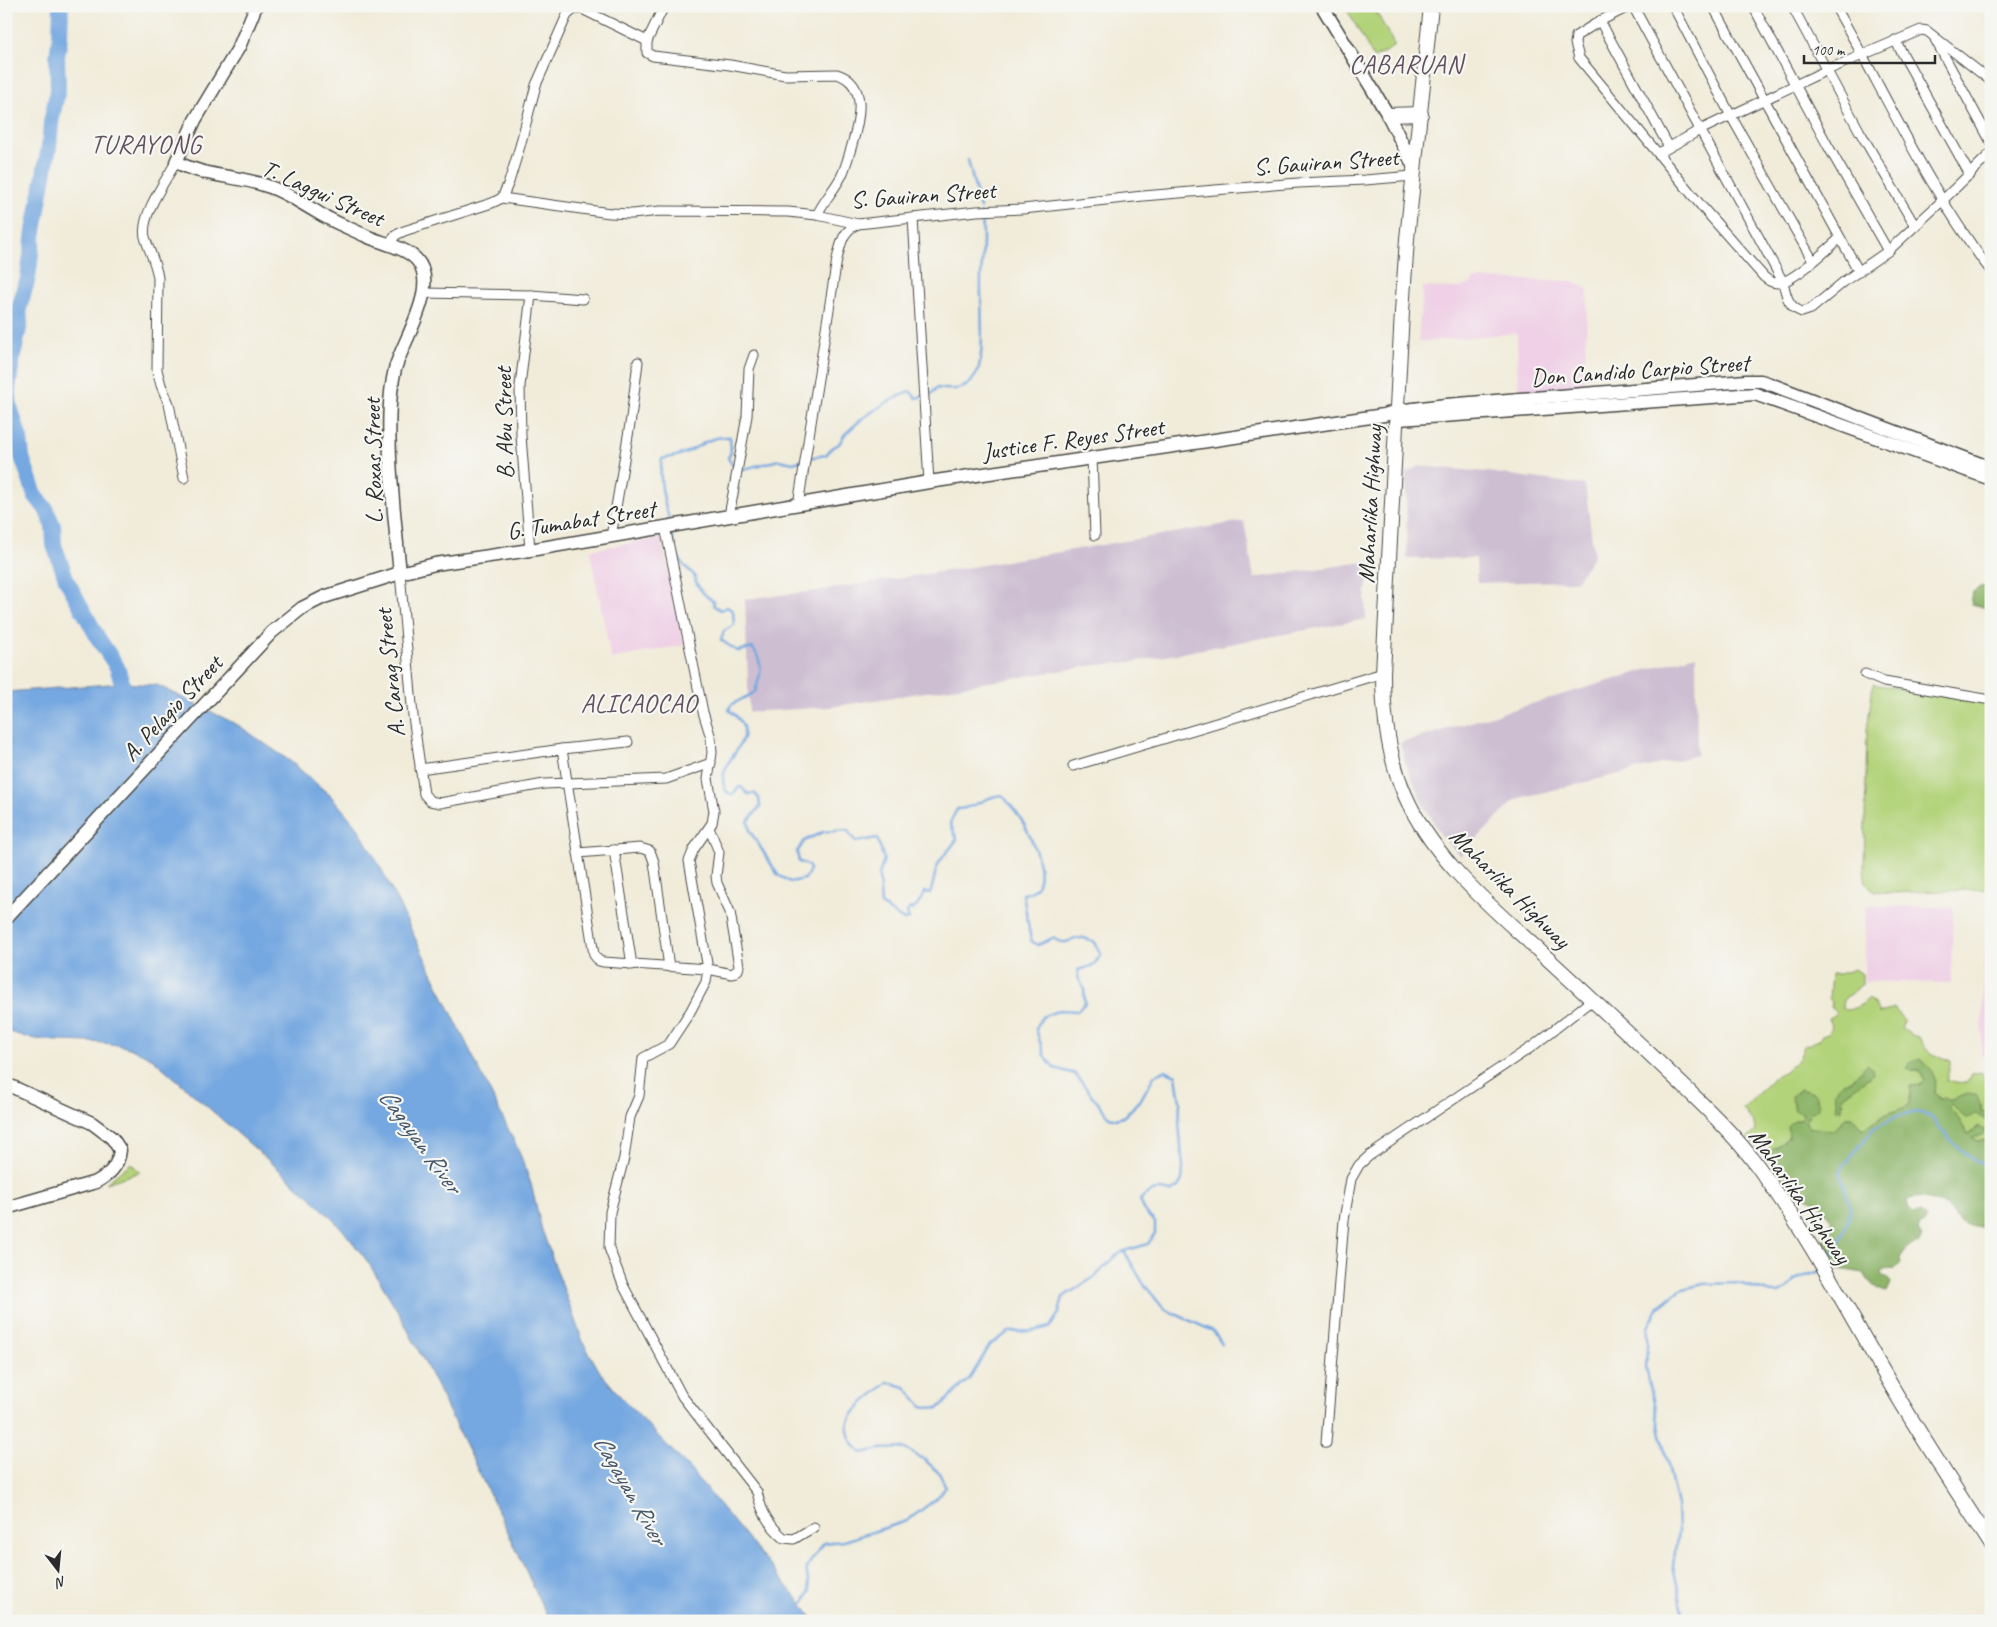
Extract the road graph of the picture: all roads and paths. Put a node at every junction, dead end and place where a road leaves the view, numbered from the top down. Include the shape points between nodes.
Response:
1 (256, 6) edge
2 (664, 6) edge
3 (1322, 6) edge
4 (1631, 6) edge
5 (1673, 6) edge
6 (1713, 6) edge
7 (1753, 6) edge
8 (1792, 6) edge
9 (1835, 6) edge
10 (1432, 7) edge
11 (1600, 21) junction
12 (1934, 37) junction
13 (1895, 40) junction
14 (647, 41) junction
15 (1862, 54) junction
16 (1827, 70) junction
17 (1991, 81) edge
18 (1796, 86) junction
19 (1765, 101) junction
20 (1421, 114) junction
21 (1388, 115) junction
22 (1732, 116) junction
23 (1700, 130) junction
24 (1991, 142) edge
25 (1669, 147) junction
26 (1659, 153) junction
27 (1991, 153) edge
28 (176, 162) junction
29 (1414, 172) junction
30 (1970, 174) junction
31 (502, 198) junction
32 (1943, 200) junction
33 (817, 214) junction
34 (912, 218) junction
35 (858, 224) junction
36 (1915, 226) junction
37 (1840, 238) junction
38 (388, 245) junction
39 (1888, 251) junction
40 (1813, 261) junction
41 (1991, 271) edge
42 (1859, 272) junction
43 (1783, 282) junction
44 (423, 293) junction
45 (531, 295) junction
46 (583, 299) dead end
47 (754, 355) dead end
48 (638, 362) dead end
49 (1392, 415) junction
50 (1092, 458) junction
51 (1991, 468) edge
52 (184, 478) dead end
53 (1991, 479) edge
54 (929, 482) junction
55 (798, 505) junction
56 (770, 509) joint
57 (730, 516) junction
58 (669, 527) junction
59 (1095, 535) dead end
60 (611, 536) junction
61 (530, 550) junction
62 (400, 573) junction
63 (1383, 673) junction
64 (1865, 674) dead end
65 (1991, 700) edge
66 (628, 742) dead end
67 (562, 749) junction
68 (711, 762) junction
69 (1073, 766) dead end
70 (420, 770) junction
71 (567, 783) junction
72 (709, 828) junction
73 (614, 850) junction
74 (578, 853) junction
75 (6, 918) edge
76 (632, 965) junction
77 (669, 967) junction
78 (708, 969) junction
79 (1592, 1000) junction
80 (6, 1084) edge
81 (6, 1208) edge
82 (1326, 1443) dead end
83 (814, 1528) dead end
84 (1991, 1544) edge

1 - 28 main road via 239,47 195,120
2 - 14 street
3 - 21 main road
4 - 11 street
4 - 23 street
5 - 22 street
6 - 19 street
7 - 18 street
8 - 16 street
9 - 15 street
10 - 20 main road, Maharlika Highway
11 - 25 street
11 - 26 street via 1576,36 1576,50
12 - 13 street via 1921,30
12 - 17 street
12 - 24 street
13 - 15 street
13 - 30 street
14 - 31 street via 582,9 574,9 567,15 536,85 508,188
14 - 33 street via 647,53 653,56 785,75 828,73 845,76 849,80 857,92 859,121 842,175
15 - 16 street
15 - 32 street
16 - 18 street
16 - 36 street
18 - 19 street
18 - 39 street
19 - 22 street
19 - 37 street
20 - 21 main road
20 - 29 main road, Maharlika Highway
21 - 29 main road
22 - 23 street
22 - 40 street
23 - 25 street
23 - 43 street
25 - 26 street
26 - 43 street via 1764,277 1770,282
27 - 30 street
28 - 38 main road, T. Laggui Street via 204,173 271,187
28 - 52 street via 147,217 145,235 158,278 159,378 169,404
29 - 34 street, S. Gauiran Street via 1365,180 1143,196
29 - 49 main road, Maharlika Highway
30 - 32 street
31 - 33 street, S. Gauiran Street via 610,213
31 - 38 street, S. Gauiran Street via 404,231
32 - 36 street
32 - 41 street via 1962,233
33 - 35 street, S. Gauiran Street
34 - 35 street, S. Gauiran Street
34 - 54 street
35 - 55 street via 846,231 837,259
36 - 39 street
37 - 40 street
37 - 42 street
38 - 44 main road, T. Laggui Street via 405,252 420,264 424,272
39 - 42 street
40 - 43 street
42 - 43 street via 1811,309 1802,312 1790,305
44 - 45 street
44 - 62 main road, L. Roxas Street via 395,369 390,407 393,507
45 - 46 street
45 - 61 street, B. Abu Street via 520,386
47 - 57 street via 749,369 747,416
48 - 60 street
49 - 50 main road, Justice F. Reyes Street
49 - 51 main road, Don Candido Carpio Street via 1446,405 1761,381
49 - 53 main road, Don Candido Carpio Street via 1755,394
49 - 63 main road, Maharlika Highway
50 - 54 main road, Justice F. Reyes Street
50 - 59 street
54 - 55 main road, Justice F. Reyes Street
55 - 56 main road, Justice F. Reyes Street
56 - 57 main road, G. Tumabat Street
57 - 58 main road, G. Tumabat Street
58 - 60 main road, G. Tumabat Street
58 - 68 street via 703,712 711,738
60 - 61 main road, G. Tumabat Street
61 - 62 main road, G. Tumabat Street via 435,564
62 - 70 street, A. Carag Street
62 - 75 main road, A. Pelagio Street via 324,597 302,608 272,632
63 - 69 street
63 - 79 main road, Maharlika Highway via 1390,751 1405,795 1423,828 1457,872
64 - 65 street via 1884,682
66 - 67 street
67 - 70 street
67 - 71 street
68 - 71 street, A. Carag Street via 666,779
68 - 72 street via 708,787 714,811
70 - 71 street, A. Carag Street via 424,794 435,803
71 - 74 street
72 - 78 street via 689,861
72 - 78 street via 719,852 717,883 730,912 739,966 732,974
73 - 74 street
73 - 76 street
73 - 77 street via 646,848 652,856
74 - 76 street via 594,955 599,961
76 - 77 street
77 - 78 street
78 - 83 street via 706,982 669,1044 643,1058 639,1096 630,1117 624,1158 610,1212 609,1248 623,1285 682,1396 757,1492 771,1527 784,1538 794,1538
79 - 82 street via 1533,1046 1369,1156 1354,1171 1344,1220
79 - 84 main road, Maharlika Highway via 1644,1047 1754,1162 1807,1239 1916,1426
80 - 81 main road via 92,1123 112,1138 120,1150 112,1170 101,1180

